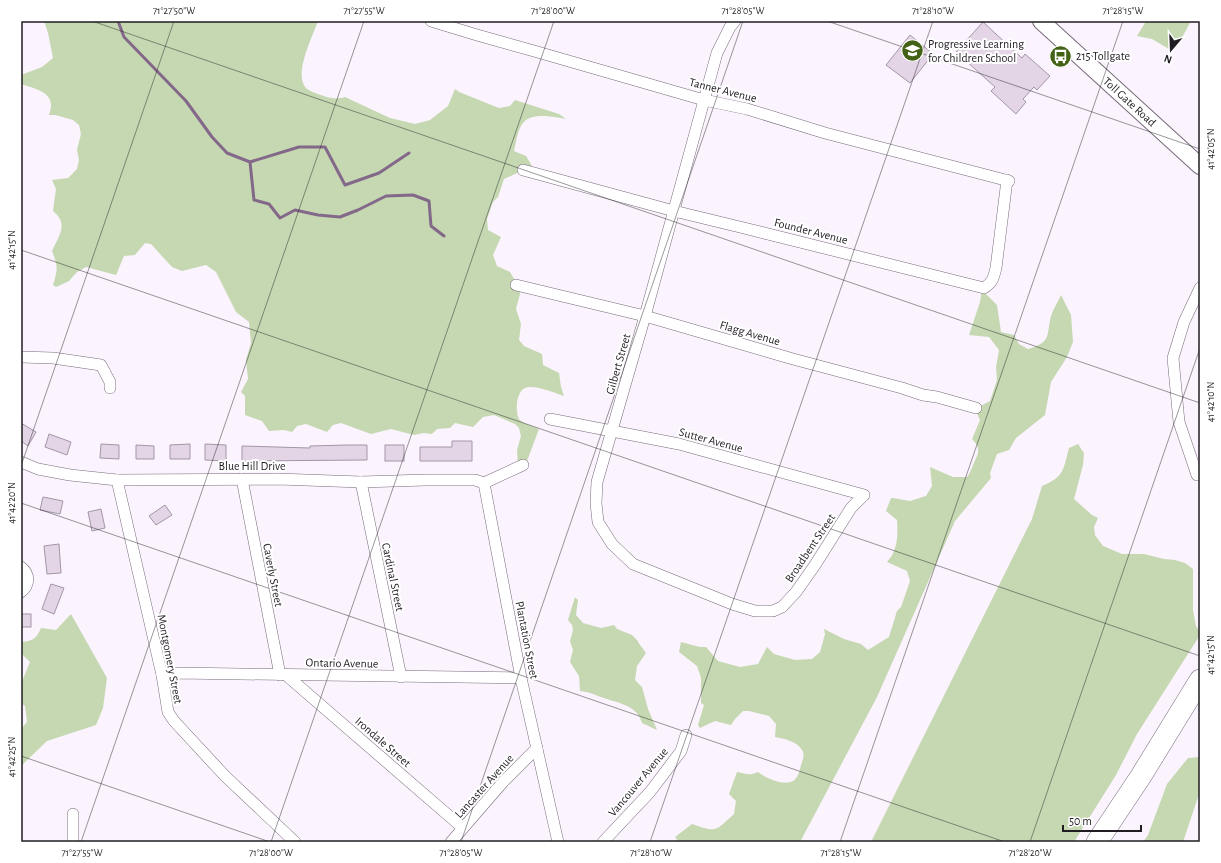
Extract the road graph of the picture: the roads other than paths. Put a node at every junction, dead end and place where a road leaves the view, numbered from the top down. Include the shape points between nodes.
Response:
1 (432, 21) edge
2 (735, 21) edge
3 (1042, 21) edge
4 (704, 100) junction
5 (1200, 166) edge
6 (523, 170) dead end
7 (1008, 181) joint
8 (674, 211) junction
9 (516, 285) dead end
10 (1200, 288) edge
11 (645, 316) junction
12 (21, 357) edge
13 (110, 388) dead end
14 (976, 408) dead end
15 (550, 419) dead end
16 (612, 430) junction
17 (21, 462) edge
18 (523, 465) dead end
19 (1197, 475) dead end
20 (242, 479) junction
21 (118, 480) junction
22 (360, 482) junction
23 (484, 483) junction
24 (864, 495) joint
25 (21, 567) edge
26 (21, 592) edge
27 (773, 611) joint
28 (162, 675) junction
29 (283, 675) junction
30 (401, 677) junction
31 (521, 678) junction
32 (1200, 680) edge
33 (686, 735) dead end
34 (537, 748) junction
35 (73, 814) dead end
36 (463, 828) junction
37 (288, 840) edge
38 (73, 842) edge
39 (451, 842) edge
40 (558, 842) edge
41 (603, 842) edge
42 (1097, 842) edge

1 - 4 street, Tanner Avenue
2 - 4 street, Gilbert Street via 717,53
3 - 5 main road, Toll Gate Road
4 - 7 street, Tanner Avenue via 746,109 825,133
4 - 8 street, Gilbert Street
6 - 8 street, Founder Avenue
7 - 8 street, Founder Avenue via 996,268 993,280 984,288
8 - 11 street, Gilbert Street
9 - 11 street, Flagg Avenue
10 - 19 street via 1184,322 1173,358 1179,422
11 - 14 street, Flagg Avenue
11 - 16 street, Gilbert Street
12 - 13 street via 53,358 102,365
15 - 16 street, Sutter Avenue
16 - 24 street, Sutter Avenue via 679,444
16 - 27 street, Gilbert Street via 597,482 596,503 598,522 612,544 633,564 732,604 755,611
17 - 21 street, Blue Hill Drive via 38,469 70,475
18 - 23 street
20 - 21 street, Blue Hill Drive
20 - 22 street, Blue Hill Drive
20 - 29 street, Caverly Street
21 - 28 street, Montgomery Street
22 - 23 street, Blue Hill Drive via 475,480
22 - 30 street, Cardinal Street
23 - 31 street, Plantation Street
24 - 27 street, Broadbent Street via 851,508 796,592 782,607
25 - 26 street via 28,580 27,586
28 - 29 street, Ontario Avenue
28 - 37 street, Montgomery Street via 168,712 174,721
29 - 30 street, Ontario Avenue
29 - 36 street, Irondale Street
30 - 31 street, Ontario Avenue
31 - 34 street, Plantation Street
32 - 42 highway
33 - 41 street, Vancouver Avenue via 681,751 650,792
34 - 36 street, Lancaster Avenue
34 - 40 street, Plantation Street
35 - 38 street
36 - 39 street, Lancaster Avenue

